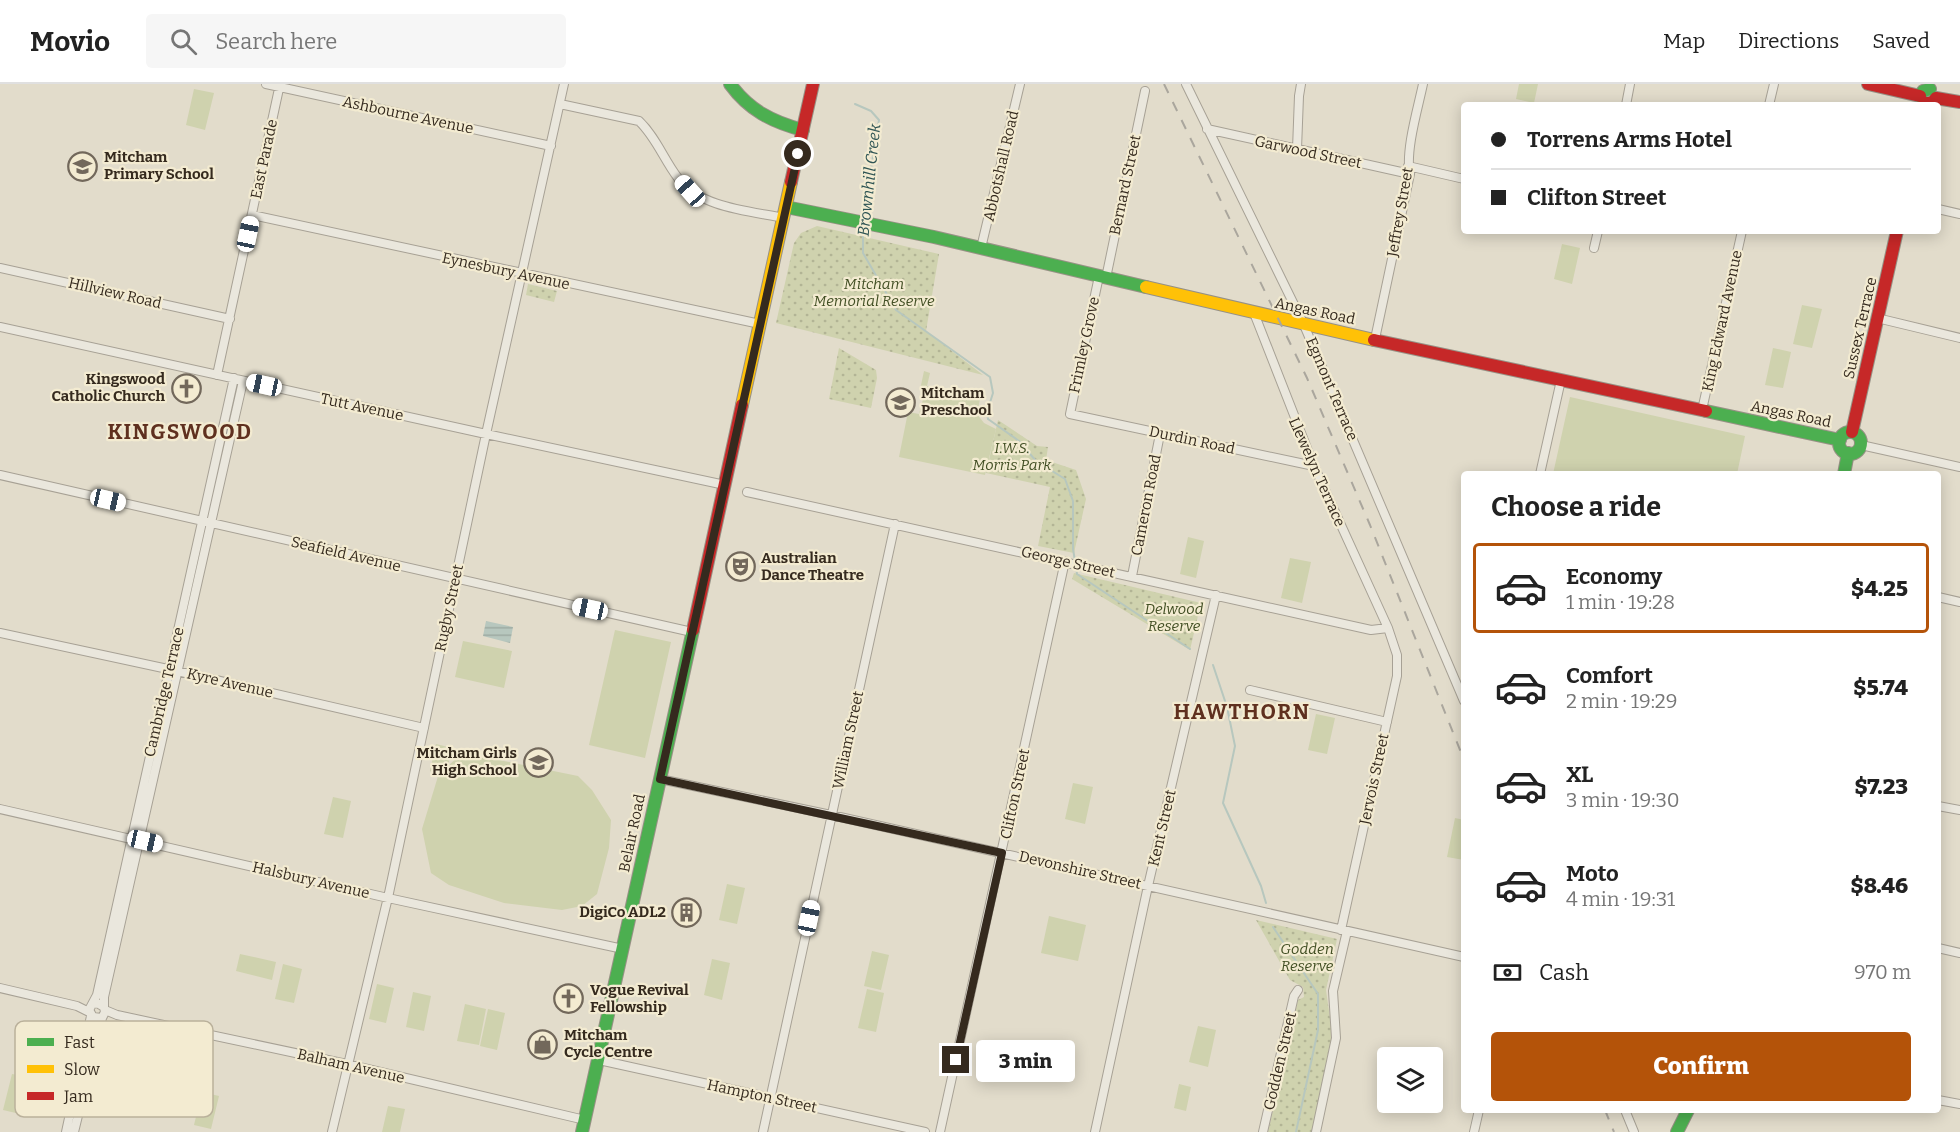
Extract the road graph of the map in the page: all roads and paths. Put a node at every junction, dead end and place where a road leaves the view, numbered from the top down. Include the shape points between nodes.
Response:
1 (266, 84) edge
2 (564, 84) edge
3 (730, 84) edge
4 (813, 84) edge
5 (1020, 84) edge
6 (1186, 84) edge
7 (1301, 84) edge
8 (1424, 84) edge
9 (1630, 84) edge
10 (1774, 84) edge
11 (1868, 84) edge
12 (280, 86) edge
13 (1145, 92) dead end
14 (1928, 96) edge
15 (1627, 102) edge
16 (1770, 102) edge
17 (1960, 102) edge
18 (560, 104) junction
19 (1207, 129) junction
20 (803, 130) junction
21 (550, 146) junction
22 (1298, 149) junction
23 (1409, 170) junction
24 (1461, 179) edge
25 (1941, 210) edge
26 (785, 213) junction
27 (1960, 214) edge
28 (252, 215) junction
29 (1597, 234) edge
30 (1741, 234) edge
31 (1896, 234) edge
32 (981, 248) junction
33 (1594, 248) dead end
34 (0, 268) edge
35 (522, 274) junction
36 (1102, 277) junction
37 (1254, 313) junction
38 (1877, 318) junction
39 (230, 319) junction
40 (760, 324) junction
41 (1305, 325) junction
42 (0, 327) edge
43 (1960, 338) edge
44 (1375, 339) junction
45 (217, 375) junction
46 (238, 380) junction
47 (1561, 380) junction
48 (1702, 410) junction
49 (1070, 414) joint
50 (1852, 432) junction
51 (486, 434) junction
52 (1160, 434) junction
53 (1840, 440) junction
54 (1861, 445) junction
55 (1848, 453) junction
56 (1314, 466) junction
57 (1960, 467) edge
58 (1541, 471) edge
59 (1845, 471) edge
60 (0, 475) edge
61 (725, 485) junction
62 (747, 492) dead end
63 (206, 522) junction
64 (895, 524) junction
65 (1066, 561) junction
66 (1132, 576) junction
67 (456, 579) junction
68 (1216, 595) junction
69 (1941, 598) edge
70 (1960, 602) edge
71 (1388, 628) junction
72 (692, 632) junction
73 (0, 633) edge
74 (173, 670) junction
75 (1250, 690) dead end
76 (1461, 694) edge
77 (1387, 722) junction
78 (424, 728) junction
79 (660, 779) junction
80 (1941, 807) edge
81 (0, 809) edge
82 (1960, 810) edge
83 (831, 815) junction
84 (135, 839) junction
85 (1002, 853) junction
86 (1148, 886) junction
87 (388, 898) junction
88 (1344, 931) junction
89 (1941, 949) edge
90 (111, 950) junction
91 (623, 950) junction
92 (1960, 953) edge
93 (1461, 956) edge
94 (0, 988) edge
95 (1298, 990) dead end
96 (91, 1010) junction
97 (104, 1012) junction
98 (91, 1021) edge
99 (100, 1021) edge
100 (145, 1021) edge
101 (213, 1035) edge
102 (599, 1060) junction
103 (347, 1064) junction
104 (771, 1098) junction
105 (1941, 1101) edge
106 (1960, 1104) edge
107 (1478, 1113) edge
108 (1626, 1113) edge
109 (1686, 1113) edge
110 (72, 1117) edge
111 (75, 1117) edge
112 (583, 1126) edge
113 (66, 1132) edge
114 (74, 1132) edge
115 (332, 1132) edge
116 (763, 1132) edge
117 (925, 1132) edge
118 (940, 1132) edge
119 (1095, 1132) edge
120 (1263, 1132) edge
121 (1316, 1132) edge
122 (1474, 1132) edge
123 (1634, 1132) edge
124 (1677, 1132) edge

1 - 12 street, Ashbourne Avenue
2 - 18 street, Rugby Street
3 - 20 street via 749,106 773,122
4 - 20 street, Belair Road
5 - 32 street, Abbotshall Road
6 - 19 street, Egmont Terrace
7 - 22 street
8 - 23 street, Jeffrey Street
9 - 15 street
10 - 16 street
11 - 14 street
12 - 21 street, Ashbourne Avenue
12 - 28 street, East Parade
13 - 36 street, Bernard Street
14 - 17 street
18 - 21 street, Rugby Street
18 - 26 street via 639,122 679,179 707,201 766,214
19 - 22 street, Garwood Street
19 - 41 street, Egmont Terrace
20 - 26 street, Belair Road
21 - 35 street, Rugby Street
22 - 23 street, Garwood Street
23 - 24 street, Garwood Street
23 - 44 street, Jeffrey Street
25 - 27 street
26 - 32 street, Angas Road via 852,220
26 - 40 street, Belair Road
28 - 35 street, Eynesbury Avenue
28 - 39 street, East Parade
29 - 33 street
30 - 48 street, King Edward Avenue
31 - 38 street, Sussex Terrace
32 - 36 street, Angas Road
34 - 39 street, Hillview Road
35 - 40 street, Eynesbury Avenue
35 - 51 street, Rugby Street
36 - 37 street, Angas Road
36 - 49 street, Frimley Grove
37 - 41 street, Angas Road
37 - 56 street, Llewelyn Terrace
38 - 43 street
38 - 50 street, Sussex Terrace
39 - 45 street, East Parade
40 - 61 street, Belair Road
41 - 44 street, Angas Road
41 - 76 street, Egmont Terrace
42 - 45 street, Tutt Avenue
44 - 47 street, Angas Road
45 - 46 street, Tutt Avenue
46 - 51 street, Tutt Avenue
46 - 63 street, Cambridge Terrace
47 - 48 street, Angas Road
47 - 58 street
48 - 53 street, Angas Road
49 - 52 street, Durdin Road
50 - 53 street
50 - 54 street via 1858,435
51 - 61 street, Tutt Avenue
51 - 67 street, Rugby Street
52 - 56 street, Durdin Road
52 - 66 street, Cameron Road
53 - 55 street via 1840,447
54 - 55 street via 1855,453
54 - 57 street
55 - 59 street
56 - 71 street, Llewelyn Terrace
60 - 63 street, Seafield Avenue
61 - 72 street, Belair Road
62 - 64 street, George Street
63 - 67 street, Seafield Avenue
63 - 74 street, Cambridge Terrace
64 - 65 street, George Street
64 - 83 street, William Street
65 - 66 street, George Street
65 - 85 street, Clifton Street
66 - 68 street, George Street
67 - 72 street, Seafield Avenue
67 - 78 street, Rugby Street
68 - 71 street, George Street via 1371,630
68 - 86 street, Kent Street
69 - 70 street
71 - 77 street, Jervois Street via 1398,668
72 - 79 street, Belair Road
73 - 74 street, Kyre Avenue
74 - 78 street, Kyre Avenue
74 - 84 street, Cambridge Terrace
75 - 77 street
77 - 88 street, Jervois Street
78 - 87 street, Rugby Street
79 - 83 street, Devonshire Street
79 - 91 street, Belair Road
80 - 82 street
81 - 84 street, Halsbury Avenue
83 - 85 street, Devonshire Street
83 - 104 street, William Street
84 - 87 street, Halsbury Avenue
84 - 90 street, Cambridge Terrace
85 - 86 street, Devonshire Street
85 - 118 street, Clifton Street
86 - 88 street, Devonshire Street
86 - 119 street, Kent Street
87 - 91 street, Halsbury Avenue
87 - 103 street, Rugby Street
88 - 93 street, Devonshire Street
88 - 121 street, Jervois Street via 1333,991 1336,1038
89 - 92 street
90 - 96 street, Cambridge Terrace
90 - 97 street, Cambridge Terrace
91 - 102 street, Belair Road
94 - 96 street
95 - 120 street, Godden Street
96 - 97 street via 95,1018
96 - 97 street via 98,1003
96 - 98 street, Cambridge Terrace
97 - 99 street, Cambridge Terrace
97 - 100 street, Balham Avenue
101 - 103 street, Balham Avenue
102 - 104 street, Hampton Street
102 - 112 street, Belair Road
103 - 112 street, Balham Avenue
103 - 115 street, Rugby Street
104 - 116 street, William Street
104 - 117 street, Hampton Street
105 - 106 street
107 - 122 street
108 - 123 street
109 - 124 street
110 - 113 street, Cambridge Terrace
111 - 114 street, Cambridge Terrace

